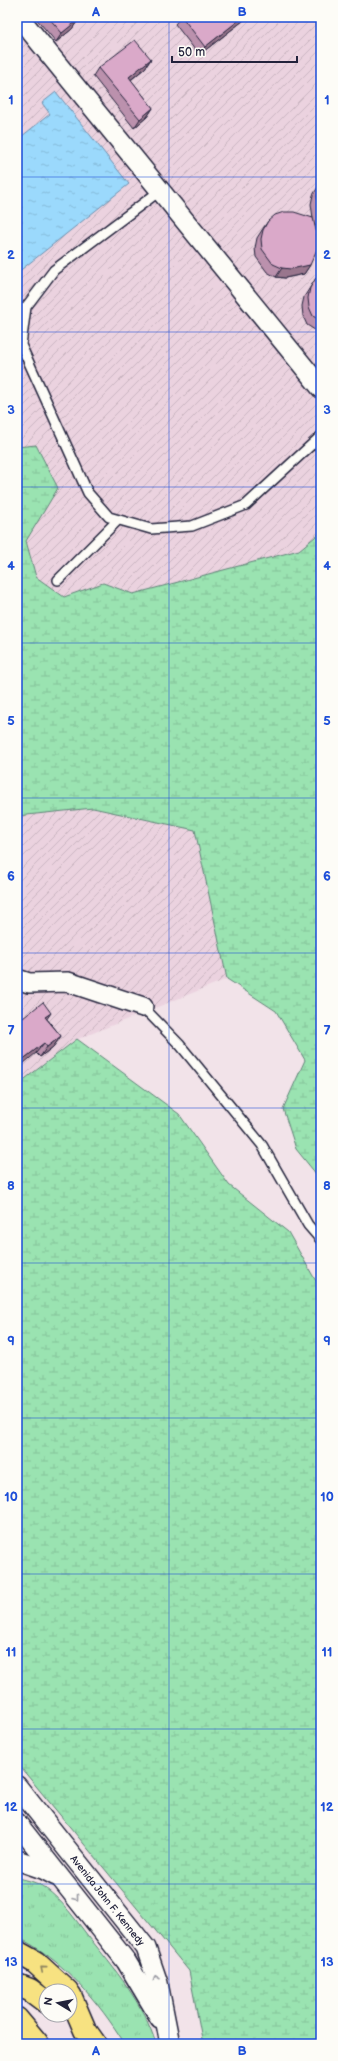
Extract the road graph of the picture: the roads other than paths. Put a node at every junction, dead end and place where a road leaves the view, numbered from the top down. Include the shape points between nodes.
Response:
1 (18, 18) edge
2 (161, 190) junction
3 (26, 307) junction
4 (17, 312) edge
5 (321, 388) edge
6 (321, 436) edge
7 (118, 520) junction
8 (58, 580) dead end
9 (17, 979) edge
10 (143, 1007) joint
11 (321, 1240) edge
12 (17, 1786) edge
13 (17, 1816) edge
14 (17, 1823) edge
15 (55, 1834) junction
16 (17, 1860) edge
17 (62, 1879) junction
18 (17, 1952) edge
19 (58, 1983) edge
20 (17, 1985) edge
21 (38, 1996) edge
22 (78, 2011) edge
23 (18, 2020) edge
24 (72, 2023) edge
25 (90, 2037) edge
26 (168, 2037) edge
27 (38, 2044) edge

1 - 2 street
2 - 3 lane via 54,270
2 - 5 street
3 - 4 lane
3 - 7 lane via 21,345 88,494 109,517
6 - 7 lane via 246,506 192,526 151,529
7 - 8 lane
9 - 10 street via 29,983 68,982
10 - 11 lane via 180,1045 262,1144 308,1225
12 - 15 street, Avenida John F. Kennedy
13 - 15 street via 26,1818
14 - 17 street, Avenida John F. Kennedy
26 -> 15 street, Avenida John F. Kennedy via 158,1984 146,1948
16 - 17 street
17 -> 26 street, Avenida John F. Kennedy via 126,1961
19 -> 18 highway via 35,1962
20 - 21 highway
22 - 25 highway
23 - 27 highway
24 - 25 highway

